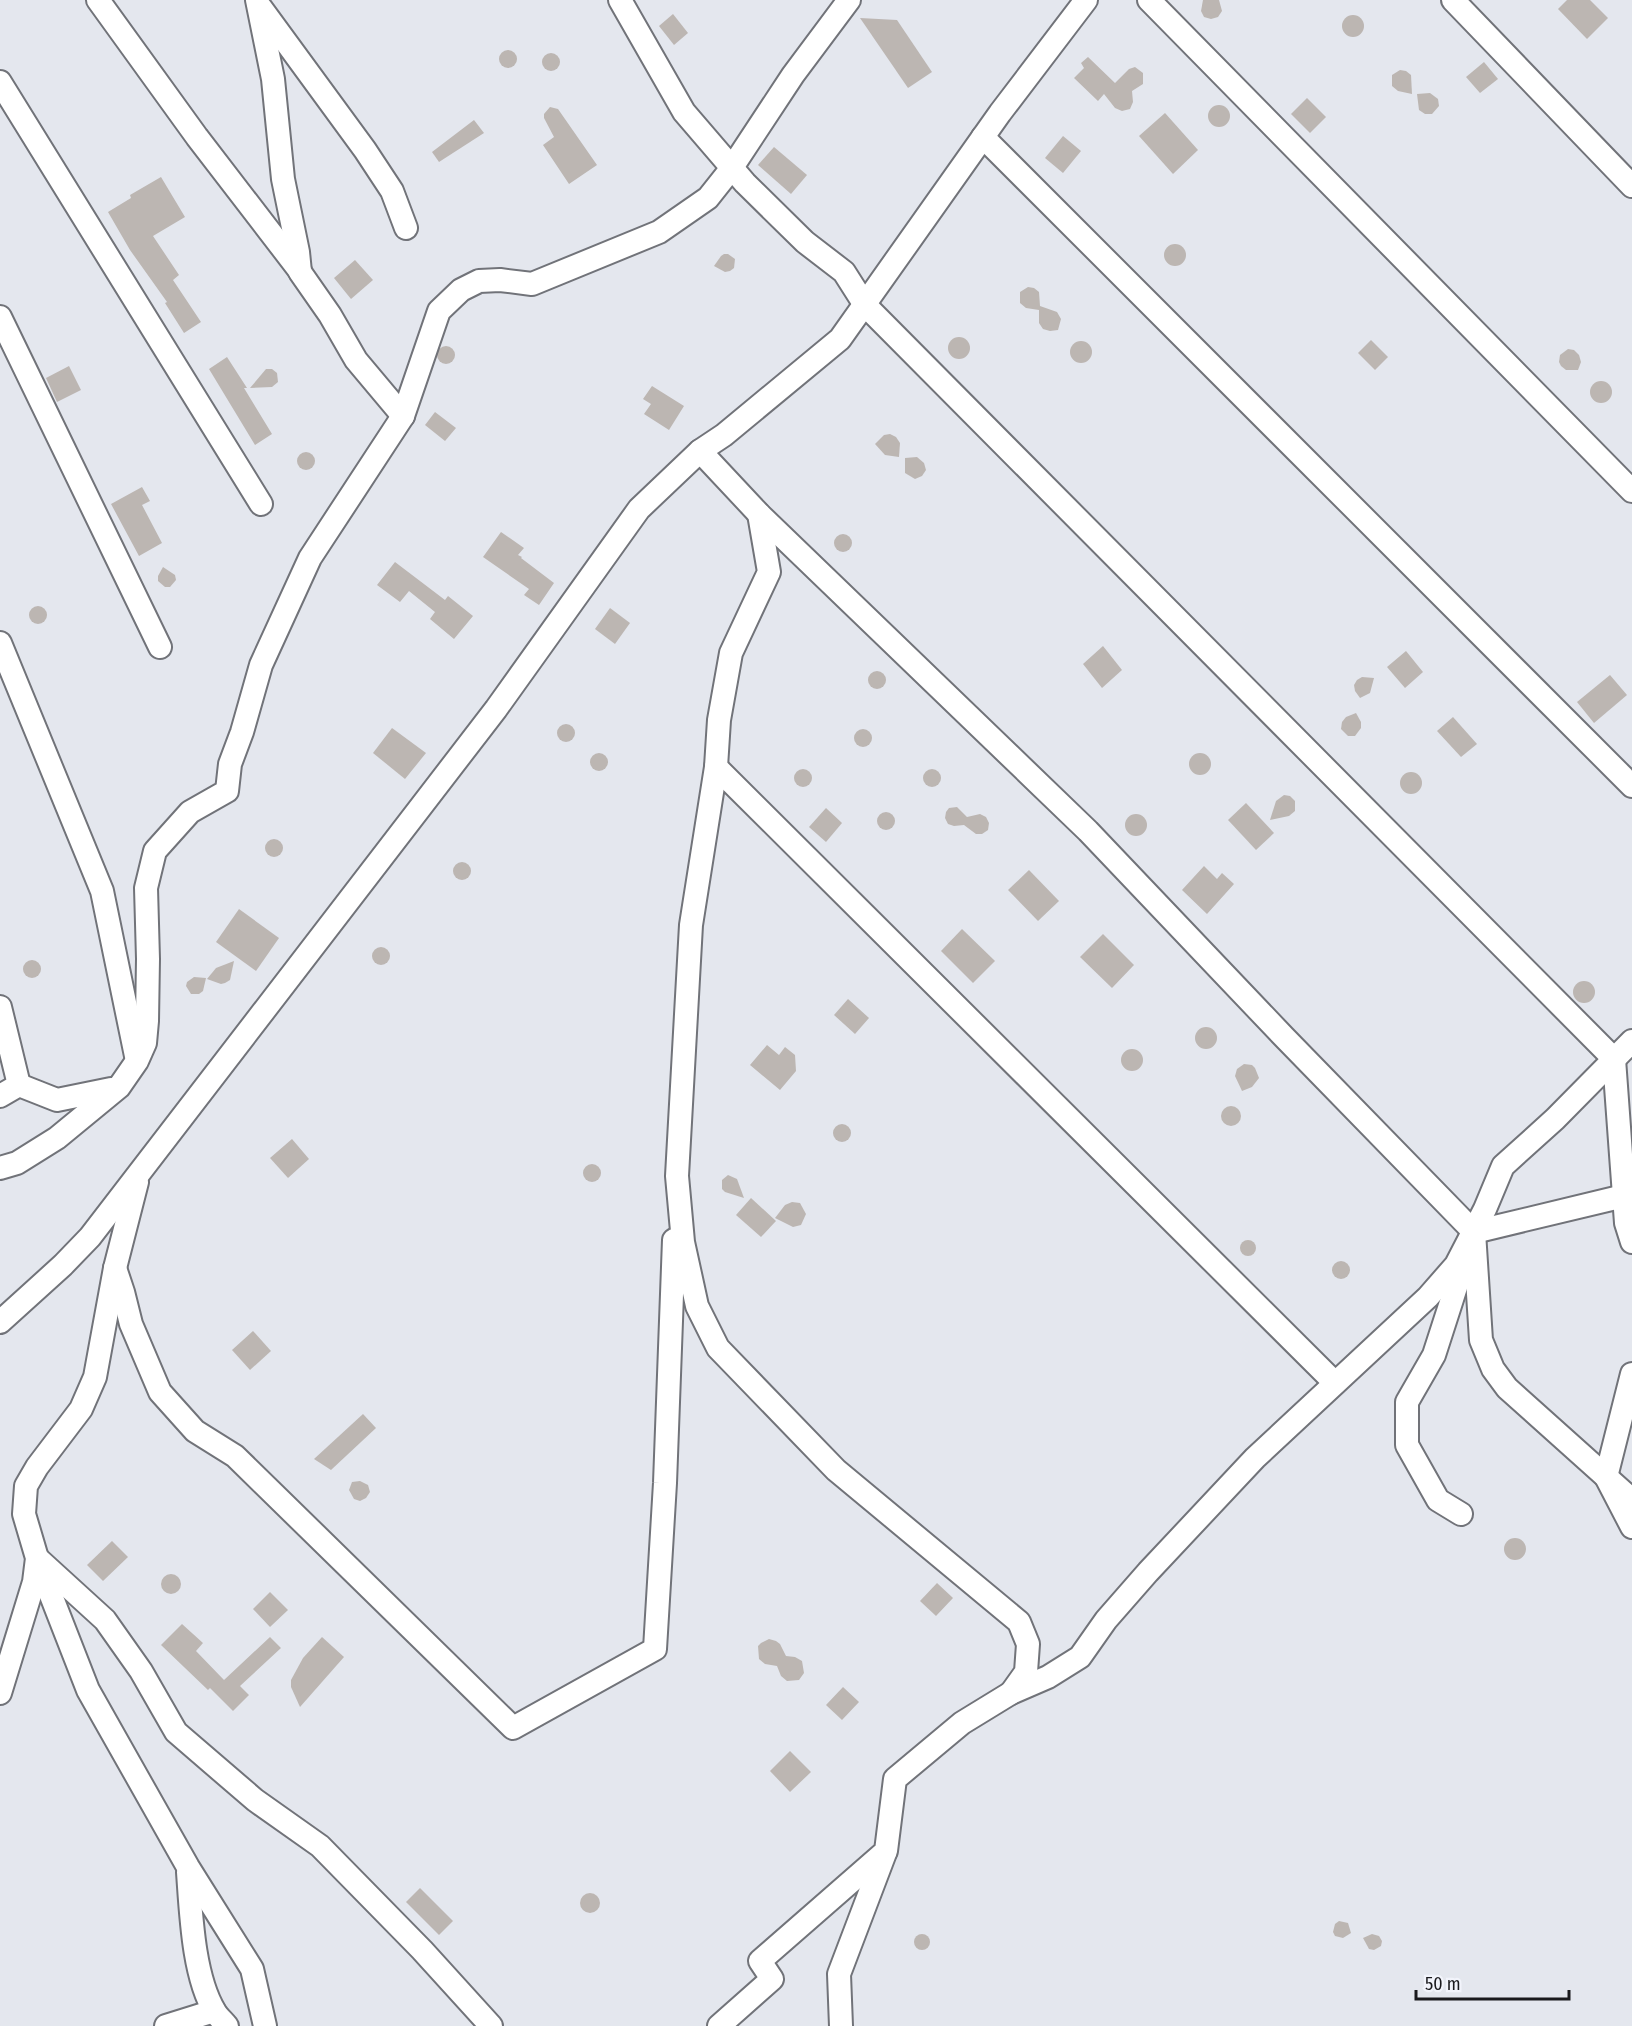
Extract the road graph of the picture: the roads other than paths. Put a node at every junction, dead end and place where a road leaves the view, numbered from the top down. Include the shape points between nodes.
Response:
1 (98, 0) edge
2 (620, 0) edge
3 (849, 0) edge
4 (1086, 0) edge
5 (1149, 0) edge
6 (1454, 0) edge
7 (256, 1) edge
8 (0, 82) edge
9 (983, 137) junction
10 (731, 169) junction
11 (1632, 186) edge
12 (406, 228) dead end
13 (300, 272) junction
14 (865, 304) junction
15 (0, 317) edge
16 (403, 416) junction
17 (700, 451) junction
18 (1632, 491) edge
19 (261, 504) dead end
20 (759, 514) junction
21 (0, 643) edge
22 (160, 647) dead end
23 (716, 767) junction
24 (1632, 786) edge
25 (0, 1007) edge
26 (1632, 1041) edge
27 (1623, 1058) edge
28 (137, 1061) junction
29 (118, 1087) junction
30 (10, 1090) edge
31 (0, 1168) edge
32 (140, 1170) junction
33 (677, 1176) junction
34 (1628, 1188) edge
35 (1630, 1231) edge
36 (1474, 1232) junction
37 (115, 1268) junction
38 (0, 1322) edge
39 (1632, 1374) edge
40 (1335, 1383) junction
41 (1606, 1477) junction
42 (1632, 1500) edge
43 (1461, 1514) dead end
44 (1632, 1527) edge
45 (37, 1558) junction
46 (0, 1693) edge
47 (1011, 1693) junction
48 (886, 1851) junction
49 (188, 1867) junction
50 (221, 2019) edge
51 (166, 2026) edge
52 (265, 2026) edge
53 (491, 2026) edge
54 (719, 2026) edge
55 (842, 2026) edge

1 - 13 street
2 - 10 street via 684,112
3 - 10 street
4 - 9 street
5 - 18 street
6 - 11 street
7 - 12 street via 365,150 392,191
7 - 13 street via 273,79 283,179
8 - 19 street
9 - 14 street
9 - 24 street
10 - 14 street via 805,242 844,272
10 - 16 street via 708,198 659,232 532,284 480,281 461,290 439,311
13 - 16 street via 356,360
14 - 17 street via 840,339
14 - 27 street
15 - 22 street
16 - 28 street via 310,558 261,665 230,764 227,791 190,812 155,851 146,888 147,1021 145,1043
17 - 20 street
17 - 32 street via 639,509 496,709
20 - 23 street via 769,572 731,653 719,720
20 - 36 street via 1088,831
21 - 28 street via 102,891
23 - 33 street via 691,925
23 - 40 street
25 - 30 street
26 - 27 street
27 - 34 street
27 - 36 street via 1503,1166
28 - 29 street
29 - 30 street via 57,1100
29 - 31 street via 57,1138 18,1163
32 - 37 street
32 - 38 street via 90,1237
33 - 37 street via 655,1649 513,1728 235,1456 195,1431 160,1392 131,1324
33 - 47 street via 683,1242 697,1306 718,1348 836,1470 1019,1622 1028,1644 1026,1672
34 - 35 street via 1622,1205
34 - 36 street
36 - 40 street via 1456,1265 1428,1297
36 - 41 street via 1481,1340 1493,1370 1507,1388
36 - 43 street via 1434,1355 1407,1402 1407,1445 1438,1500
37 - 45 street via 95,1377 81,1409 26,1486 24,1514
39 - 41 street
40 - 47 street via 1255,1458 1156,1564 1106,1620 1080,1657
41 - 42 street
41 - 44 street
45 - 46 street via 34,1582
45 - 49 street via 88,1690
45 - 53 street via 105,1620 141,1671 176,1732 255,1800 320,1846
47 - 48 street via 962,1723 894,1779
48 - 54 street via 760,1961 772,1979
48 - 55 street via 839,1974
49 - 50 street via 193,1937 201,1978
49 - 52 street via 252,1969
50 - 51 street

